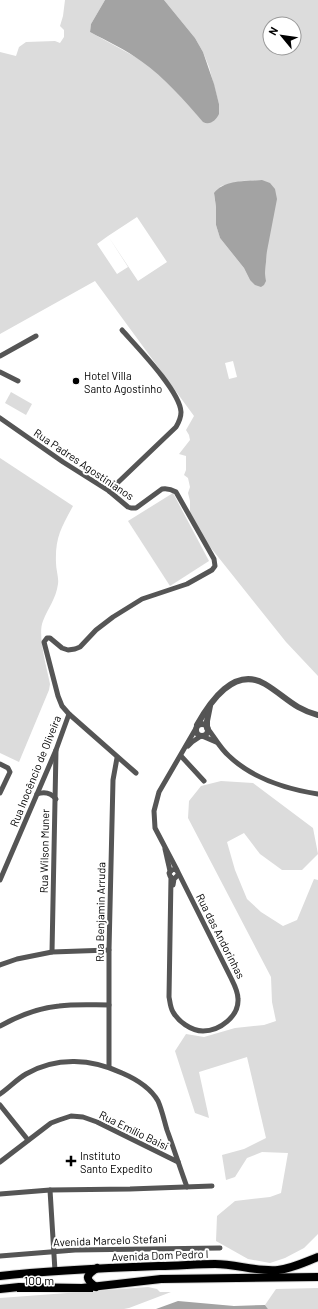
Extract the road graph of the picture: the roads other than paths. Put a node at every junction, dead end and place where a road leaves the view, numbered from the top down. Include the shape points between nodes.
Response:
1 (122, 330) dead end
2 (36, 336) dead end
3 (0, 356) edge
4 (0, 372) edge
5 (18, 381) dead end
6 (0, 418) edge
7 (109, 491) junction
8 (210, 704) junction
9 (69, 714) junction
10 (318, 715) edge
11 (196, 728) junction
12 (208, 729) junction
13 (202, 736) junction
14 (216, 742) junction
15 (56, 750) junction
16 (184, 750) junction
17 (181, 756) junction
18 (117, 758) junction
19 (0, 764) edge
20 (136, 773) dead end
21 (204, 781) dead end
22 (0, 793) edge
23 (37, 794) junction
24 (318, 794) edge
25 (56, 799) junction
26 (174, 875) junction
27 (0, 880) edge
28 (109, 950) junction
29 (52, 952) junction
30 (0, 965) edge
31 (109, 1005) junction
32 (0, 1026) edge
33 (109, 1067) junction
34 (0, 1094) edge
35 (0, 1105) edge
36 (28, 1140) junction
37 (0, 1162) edge
38 (178, 1162) junction
39 (212, 1186) dead end
40 (187, 1187) junction
41 (50, 1190) junction
42 (0, 1194) edge
43 (220, 1248) dead end
44 (55, 1251) junction
45 (0, 1256) edge
46 (318, 1257) edge
47 (97, 1268) junction
48 (56, 1271) junction
49 (0, 1276) edge
50 (318, 1277) edge
51 (96, 1287) junction
52 (0, 1289) edge

1 - 7 street via 165,380 180,405 181,413 176,427
2 - 3 street
4 - 5 street
6 - 7 street, Rua Padres Agostinianos
7 - 9 street, Rua Padres Agostinianos via 133,509 167,488 176,492 214,559 215,566 187,584 142,599 113,617 75,650 62,648 50,638 45,639 44,645 58,696
8 - 10 street via 228,686 236,682 254,680 268,686 299,709
8 - 11 street
8 - 12 street
9 - 15 street, Rua Inocêncio de Oliveira
9 - 18 street
11 - 12 street via 203,724
11 - 13 street via 197,735
11 - 16 street, Rua das Andorinhas
12 - 13 street via 207,734
12 - 14 street
13 - 14 street
13 - 16 street, Rua das Andorinhas
14 - 24 street via 229,756 255,775 277,785
15 - 23 street, Rua Inocêncio de Oliveira
15 - 25 street, Rua Wilson Muner
16 - 17 street, Rua das Andorinhas
17 - 21 street
17 - 26 street, Rua das Andorinhas via 159,792 154,807 155,828
18 - 20 street
18 - 28 street, Rua Benjamin Arruda via 113,780
19 - 22 street via 10,772
23 - 25 street via 52,794
23 - 27 street, Rua Inocêncio de Oliveira
25 - 29 street, Rua Wilson Muner
26 - 26 street, Rua das Andorinhas via 171,892 169,997 172,1010 178,1018 194,1029 214,1029 224,1024 237,1009 236,988 186,889
28 - 29 street
28 - 31 street, Rua Benjamin Arruda
29 - 30 street
31 - 32 street via 59,1006 35,1011
31 - 33 street, Rua Benjamin Arruda
33 - 34 street via 79,1061 59,1062 39,1067 26,1074
33 - 38 street via 135,1079 152,1092 158,1101
35 - 36 street
36 - 37 street, Rua Emílio Baisi
36 - 38 street, Rua Emílio Baisi via 59,1120 71,1116 82,1117
38 - 40 street
39 - 40 street
40 - 41 street
41 - 42 street
41 - 44 street
43 - 44 street, Avenida Marcelo Stefani
44 - 45 street, Avenida Marcelo Stefani
44 - 48 street
46 - 47 main road, Avenida Dom Pedro I via 278,1270 216,1264
47 - 48 main road, Avenida Dom Pedro I
47 - 51 main road via 88,1276
48 - 49 main road, Avenida Dom Pedro I
50 - 51 main road via 161,1279
51 - 52 main road

